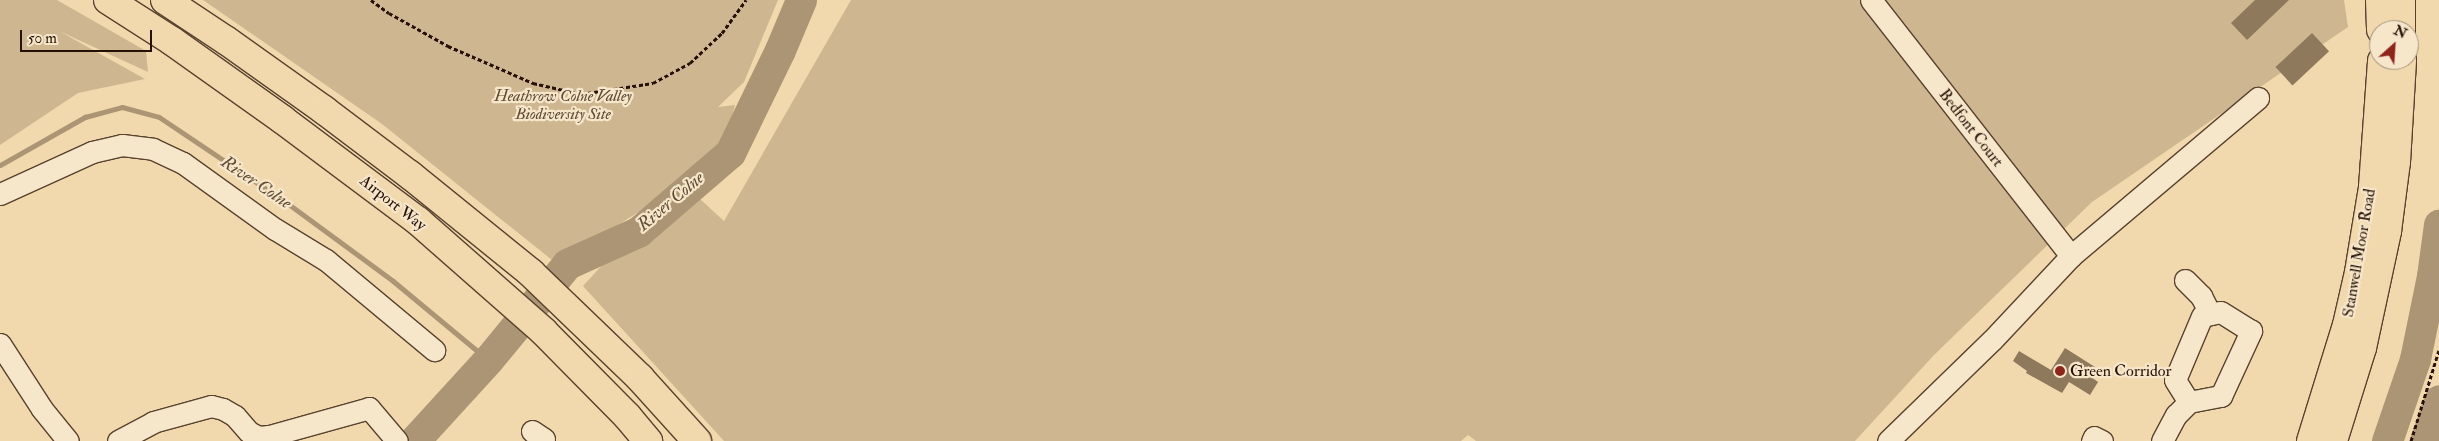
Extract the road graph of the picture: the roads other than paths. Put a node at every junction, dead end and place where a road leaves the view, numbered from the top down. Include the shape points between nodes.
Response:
1 (108, 0) edge
2 (165, 0) edge
3 (1871, 0) edge
4 (2379, 0) edge
5 (2402, 0) edge
6 (2380, 20) edge
7 (2402, 20) edge
8 (2380, 70) edge
9 (2402, 70) edge
10 (2258, 98) dead end
11 (0, 194) edge
12 (2070, 256) junction
13 (2185, 280) dead end
14 (2210, 314) junction
15 (0, 344) edge
16 (434, 350) dead end
17 (2189, 402) junction
18 (393, 436) edge
19 (68, 441) edge
20 (118, 441) edge
21 (648, 441) edge
22 (697, 441) edge
23 (1888, 441) edge
24 (2092, 441) edge
25 (2102, 441) edge
26 (2162, 441) edge
27 (2310, 441) edge
28 (2334, 441) edge

1 - 21 highway, Airport Way via 283,120 418,221 543,331
2 - 22 highway, Airport Way via 324,110 531,273 640,378
3 - 12 street, Bedfont Court
4 - 6 main road
5 - 7 main road
8 - 27 main road, Stanwell Moor Road via 2372,186 2358,272 2341,342
9 - 28 main road, Stanwell Moor Road via 2397,162 2388,231 2363,348
10 - 12 street
11 - 16 street via 92,152 122,145 153,148 183,163 275,229 326,260
12 - 23 street via 1992,340
13 - 14 street via 2201,296
14 - 17 street via 2202,316 2175,380
14 - 17 street via 2220,312 2251,331 2221,396
15 - 19 street via 42,410
17 - 26 street via 2176,415
18 - 20 street via 369,408 259,437 223,408 211,406 153,422
24 - 25 street via 2094,437

